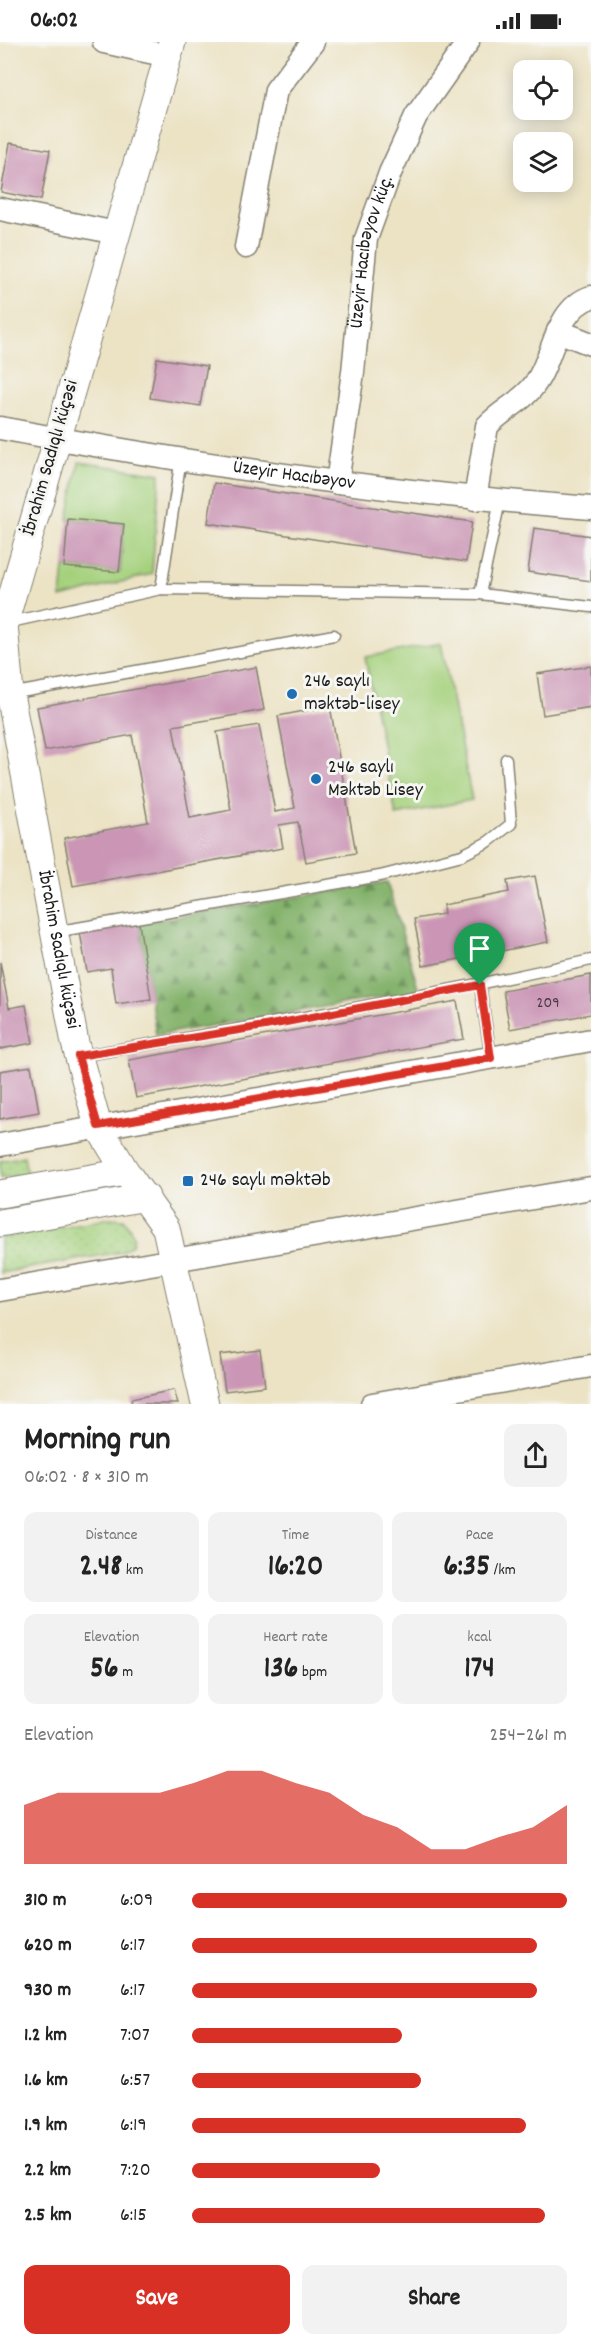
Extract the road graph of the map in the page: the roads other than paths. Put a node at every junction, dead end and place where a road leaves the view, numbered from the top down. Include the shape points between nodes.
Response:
1 (104, 42) edge
2 (313, 42) edge
3 (468, 42) edge
4 (170, 49) edge
5 (0, 210) edge
6 (116, 233) junction
7 (246, 247) dead end
8 (591, 297) edge
9 (558, 331) junction
10 (591, 344) edge
11 (0, 428) edge
12 (57, 438) junction
13 (181, 458) junction
14 (337, 483) junction
15 (475, 499) junction
16 (500, 501) junction
17 (591, 508) edge
18 (161, 589) junction
19 (480, 594) junction
20 (591, 607) edge
21 (2, 624) edge
22 (334, 635) dead end
23 (10, 694) junction
24 (506, 759) dead end
25 (54, 932) junction
26 (591, 960) edge
27 (480, 985) junction
28 (591, 1040) edge
29 (78, 1056) junction
30 (491, 1058) junction
31 (98, 1126) junction
32 (0, 1145) edge
33 (126, 1172) junction
34 (591, 1188) edge
35 (0, 1194) edge
36 (146, 1197) junction
37 (0, 1223) edge
38 (175, 1262) junction
39 (0, 1290) edge
40 (591, 1366) edge
41 (205, 1404) edge
42 (372, 1404) edge

1 - 4 street
2 - 7 street via 276,90
3 - 14 street, Üzeyir Hacıbəyov küç. via 416,116 366,239
4 - 6 street, İbrahim Sadıqlı küçəsi
5 - 6 street
6 - 12 street, İbrahim Sadıqlı küçəsi
8 - 9 street via 580,300
9 - 10 street
9 - 15 street via 531,389 487,426
11 - 12 street, Üzeyir Hacıbəyov
12 - 13 street, Üzeyir Hacıbəyov
12 - 21 street, İbrahim Sadıqlı küçəsi
13 - 14 street, Üzeyir Hacıbəyov
13 - 18 lane
14 - 15 street, Üzeyir Hacıbəyov
15 - 16 street, Üzeyir Hacıbəyov
16 - 17 street, Üzeyir Hacıbəyov
16 - 19 lane
18 - 19 lane
18 - 21 lane
19 - 20 lane
21 - 23 street, İbrahim Sadıqlı küçəsi
22 - 23 lane
23 - 25 street, İbrahim Sadıqlı küçəsi
24 - 25 lane via 511,824 462,855 380,876
25 - 29 street, İbrahim Sadıqlı küçəsi
26 - 27 lane
27 - 29 lane
27 - 30 lane
28 - 30 street
29 - 31 street, İbrahim Sadıqlı küçəsi
30 - 31 street
31 - 32 street
31 - 33 street, İbrahim Sadıqlı küçəsi
33 - 35 street
33 - 36 street, İbrahim Sadıqlı küçəsi
34 - 38 street
36 - 37 street
36 - 38 street, İbrahim Sadıqlı küçəsi via 166,1228
38 - 39 street
38 - 41 street, İbrahim Sadıqlı küçəsi
40 - 42 street

